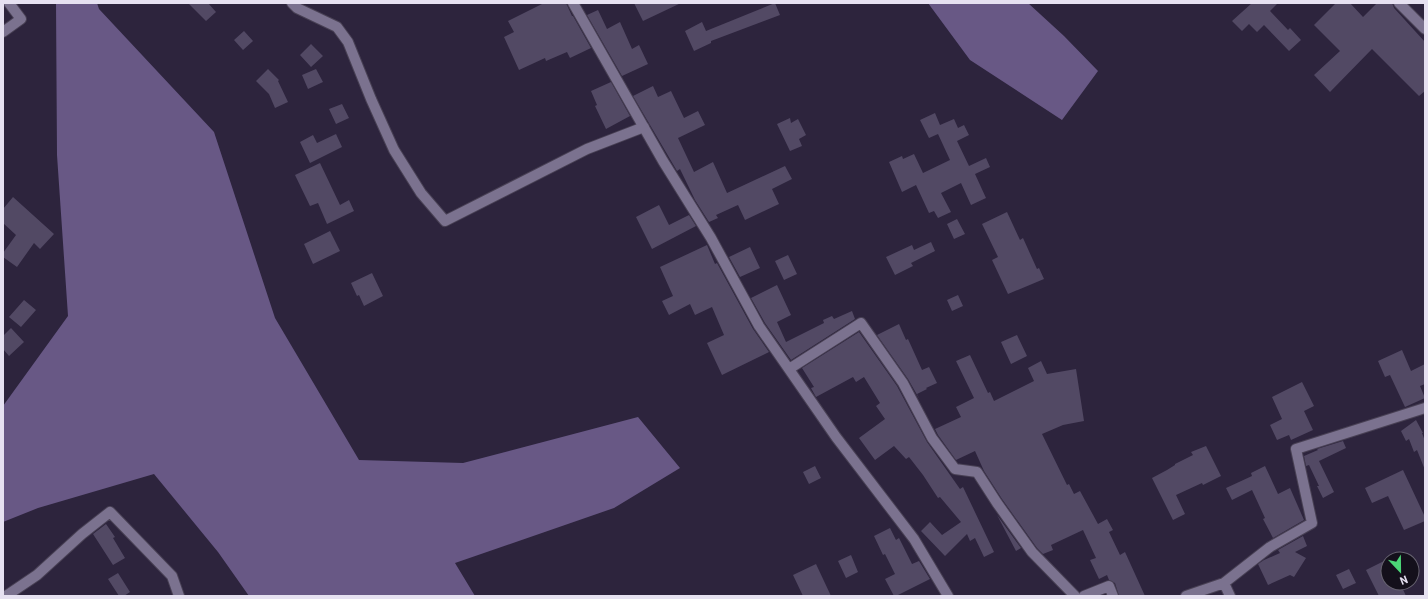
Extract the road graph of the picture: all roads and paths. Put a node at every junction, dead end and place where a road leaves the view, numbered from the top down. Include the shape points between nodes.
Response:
1 (9, 3) edge
2 (292, 3) edge
3 (573, 3) edge
4 (1399, 3) edge
5 (1425, 29) edge
6 (3, 32) edge
7 (644, 127) junction
8 (789, 369) junction
9 (1425, 408) edge
10 (1224, 583) junction
11 (6, 596) edge
12 (180, 596) edge
13 (948, 596) edge
14 (1075, 596) edge
15 (1084, 596) edge
16 (1113, 596) edge
17 (1186, 596) edge
18 (1230, 596) edge

1 - 6 street via 21,20
2 - 7 street via 297,8 337,27 348,42 394,150 421,193 445,221 587,150
3 - 7 street
4 - 5 street
7 - 8 street via 711,238 759,326
8 - 13 street via 836,437 914,539
8 - 14 street via 861,323 903,383 932,438 955,469 977,472 1032,552
9 - 10 street via 1296,449 1312,523 1270,547
10 - 17 street
10 - 18 street
11 - 12 street via 37,575 110,512 172,576
15 - 16 street via 1109,586

